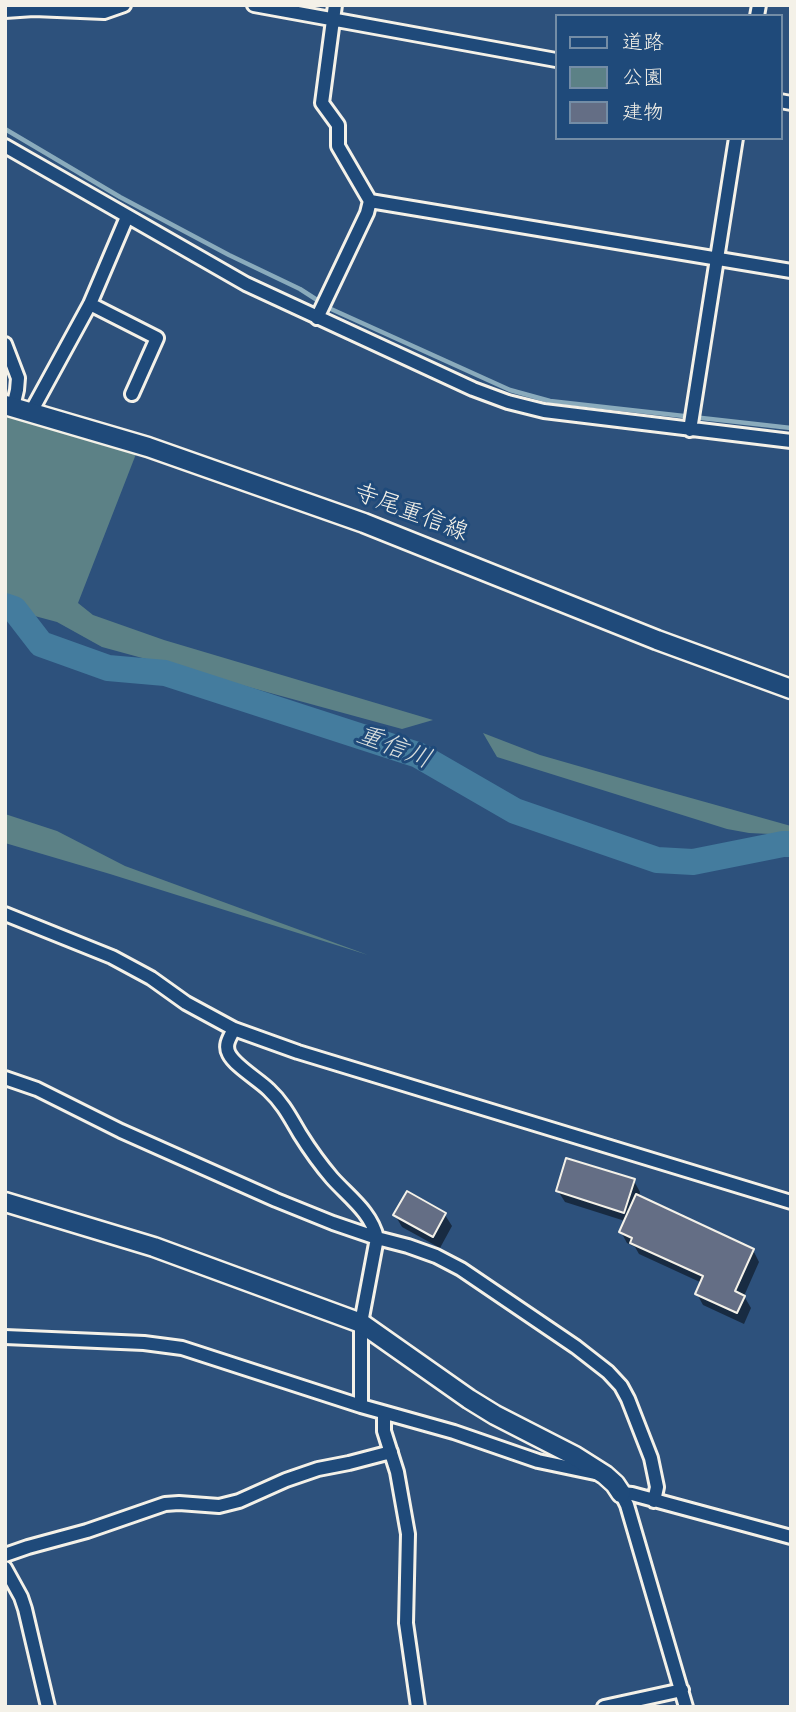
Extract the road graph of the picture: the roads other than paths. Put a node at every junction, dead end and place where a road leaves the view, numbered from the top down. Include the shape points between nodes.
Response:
1 (124, 5) edge
2 (254, 5) edge
3 (335, 5) edge
4 (5, 11) edge
5 (333, 20) junction
6 (554, 61) edge
7 (736, 140) edge
8 (5, 146) edge
9 (370, 201) junction
10 (127, 217) junction
11 (716, 259) junction
12 (791, 271) edge
13 (90, 304) junction
14 (317, 317) junction
15 (5, 344) edge
16 (132, 394) dead end
17 (9, 406) edge
18 (31, 412) junction
19 (690, 430) junction
20 (791, 441) edge
21 (791, 689) edge
22 (5, 914) edge
23 (234, 1029) junction
24 (5, 1078) edge
25 (5, 1202) edge
26 (791, 1202) edge
27 (377, 1238) junction
28 (361, 1323) junction
29 (5, 1337) edge
30 (361, 1406) junction
31 (384, 1413) junction
32 (391, 1452) junction
33 (605, 1475) junction
34 (621, 1493) junction
35 (654, 1501) junction
36 (791, 1537) edge
37 (5, 1555) edge
38 (5, 1568) edge
39 (682, 1690) junction
40 (48, 1707) edge
41 (418, 1707) edge
42 (604, 1707) edge
43 (687, 1707) edge

1 - 4 street via 104,12
2 - 5 street
3 - 5 street
5 - 6 street
5 - 9 street via 322,103 338,125 338,146
7 - 11 street
8 - 10 street
9 - 11 street
9 - 14 street
10 - 13 street
10 - 14 street via 246,284
11 - 12 street
11 - 19 street
13 - 16 street via 157,338
13 - 18 street
14 - 19 street via 508,402
15 - 17 street via 18,378
17 - 18 main road, 寺尾重信線
18 - 21 main road, 寺尾重信線 via 149,447 365,523
19 - 20 street
22 - 23 street via 112,957
23 - 26 street
23 - 27 street via 228,1053 282,1105 313,1155 369,1216
24 - 27 street via 276,1200
25 - 28 main road via 154,1247
27 - 28 street
27 - 35 street via 408,1245 461,1269 608,1372 628,1399 651,1458 657,1487
28 - 30 street
28 - 33 main road via 469,1399
29 - 30 street via 182,1348
30 - 31 street
31 - 32 street
31 - 33 street via 538,1461
32 - 37 street via 318,1469 239,1501 219,1506 165,1504
32 - 41 street via 408,1534 406,1623
33 - 34 main road
34 - 35 street
34 - 39 street
35 - 36 street
38 - 40 street via 25,1609
39 - 42 street
39 - 43 street

